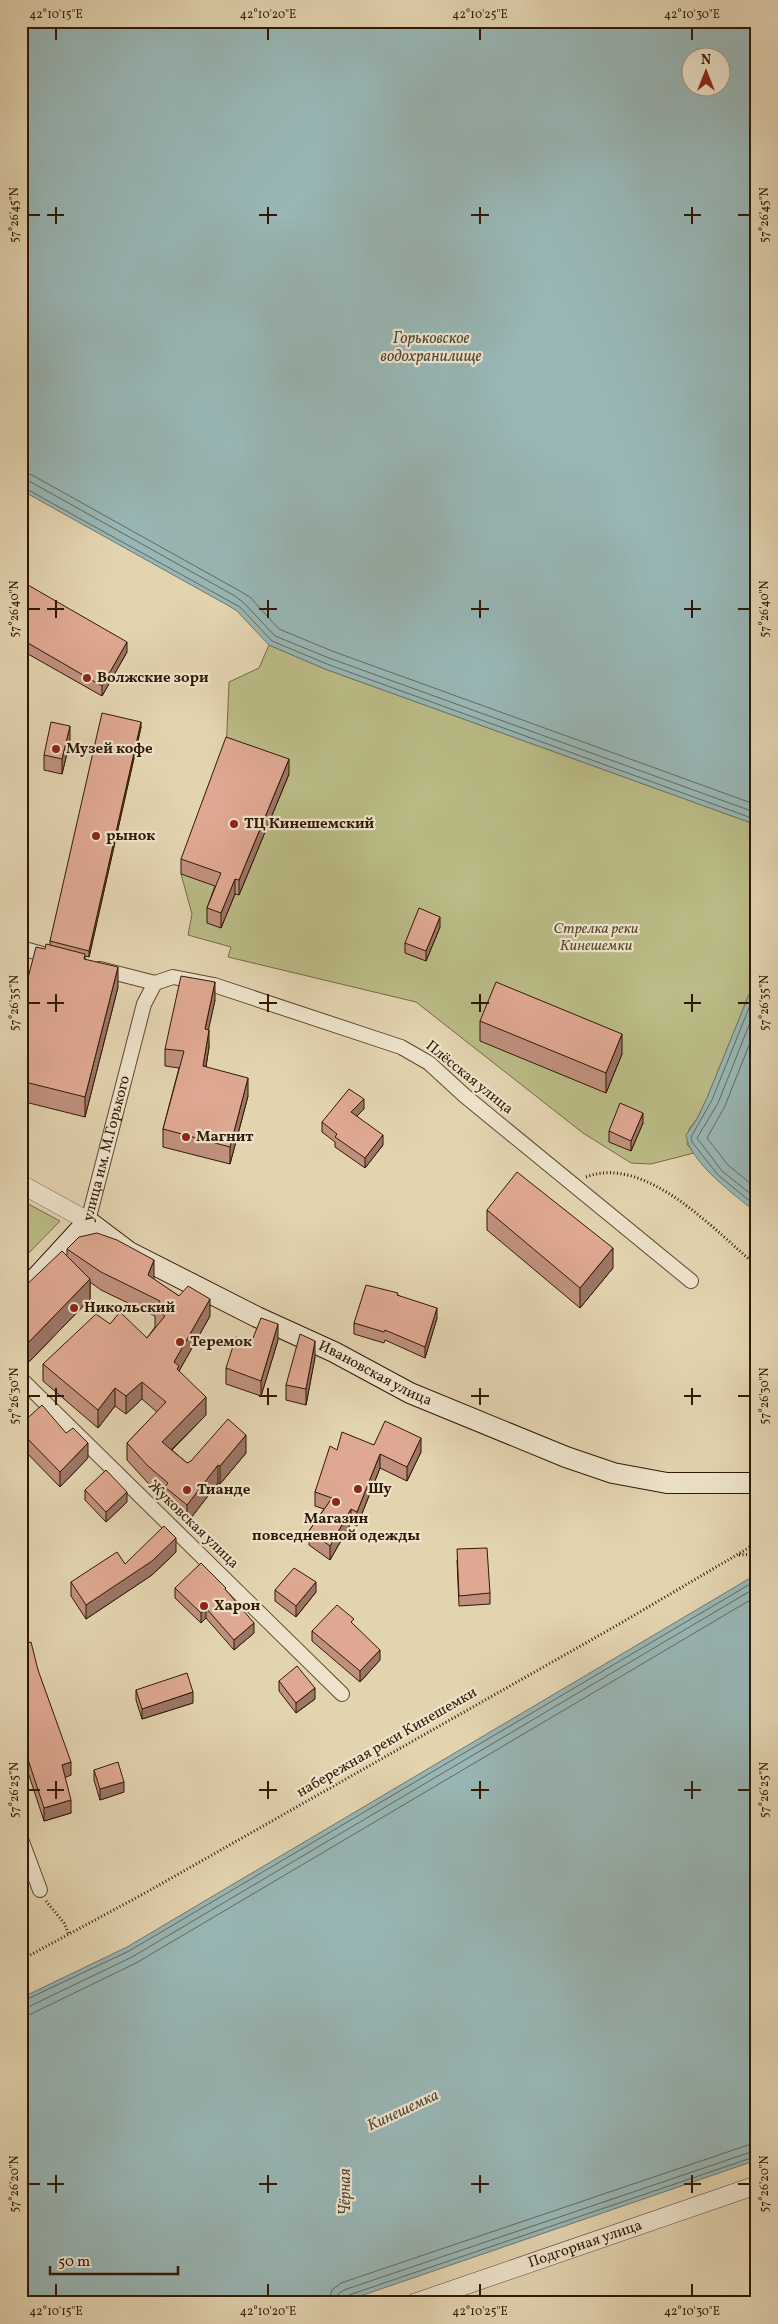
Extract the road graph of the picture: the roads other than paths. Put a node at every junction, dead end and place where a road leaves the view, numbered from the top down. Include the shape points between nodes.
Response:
1 (21, 948) edge
2 (69, 961) edge
3 (88, 966) edge
4 (155, 983) junction
5 (21, 1184) edge
6 (88, 1222) junction
7 (691, 1281) dead end
8 (21, 1294) edge
9 (21, 1379) edge
10 (757, 1483) edge
11 (342, 1694) dead end
12 (21, 1839) edge
13 (40, 1890) road end
14 (757, 2185) edge
15 (414, 2303) edge

1 - 2 street
3 - 4 street
4 - 6 street, улица им. М.Горького via 144,1004
4 - 7 street, Плёсская улица via 173,977 214,984 401,1047 429,1063
5 - 6 street, Ивановская улица
6 - 8 main road, улица им. М.Горького
6 - 10 main road, Ивановская улица via 129,1252 334,1352 410,1393 566,1457 613,1473 667,1483
9 - 11 street, Жуковская улица
12 - 13 street
14 - 15 street, Подгорная улица

